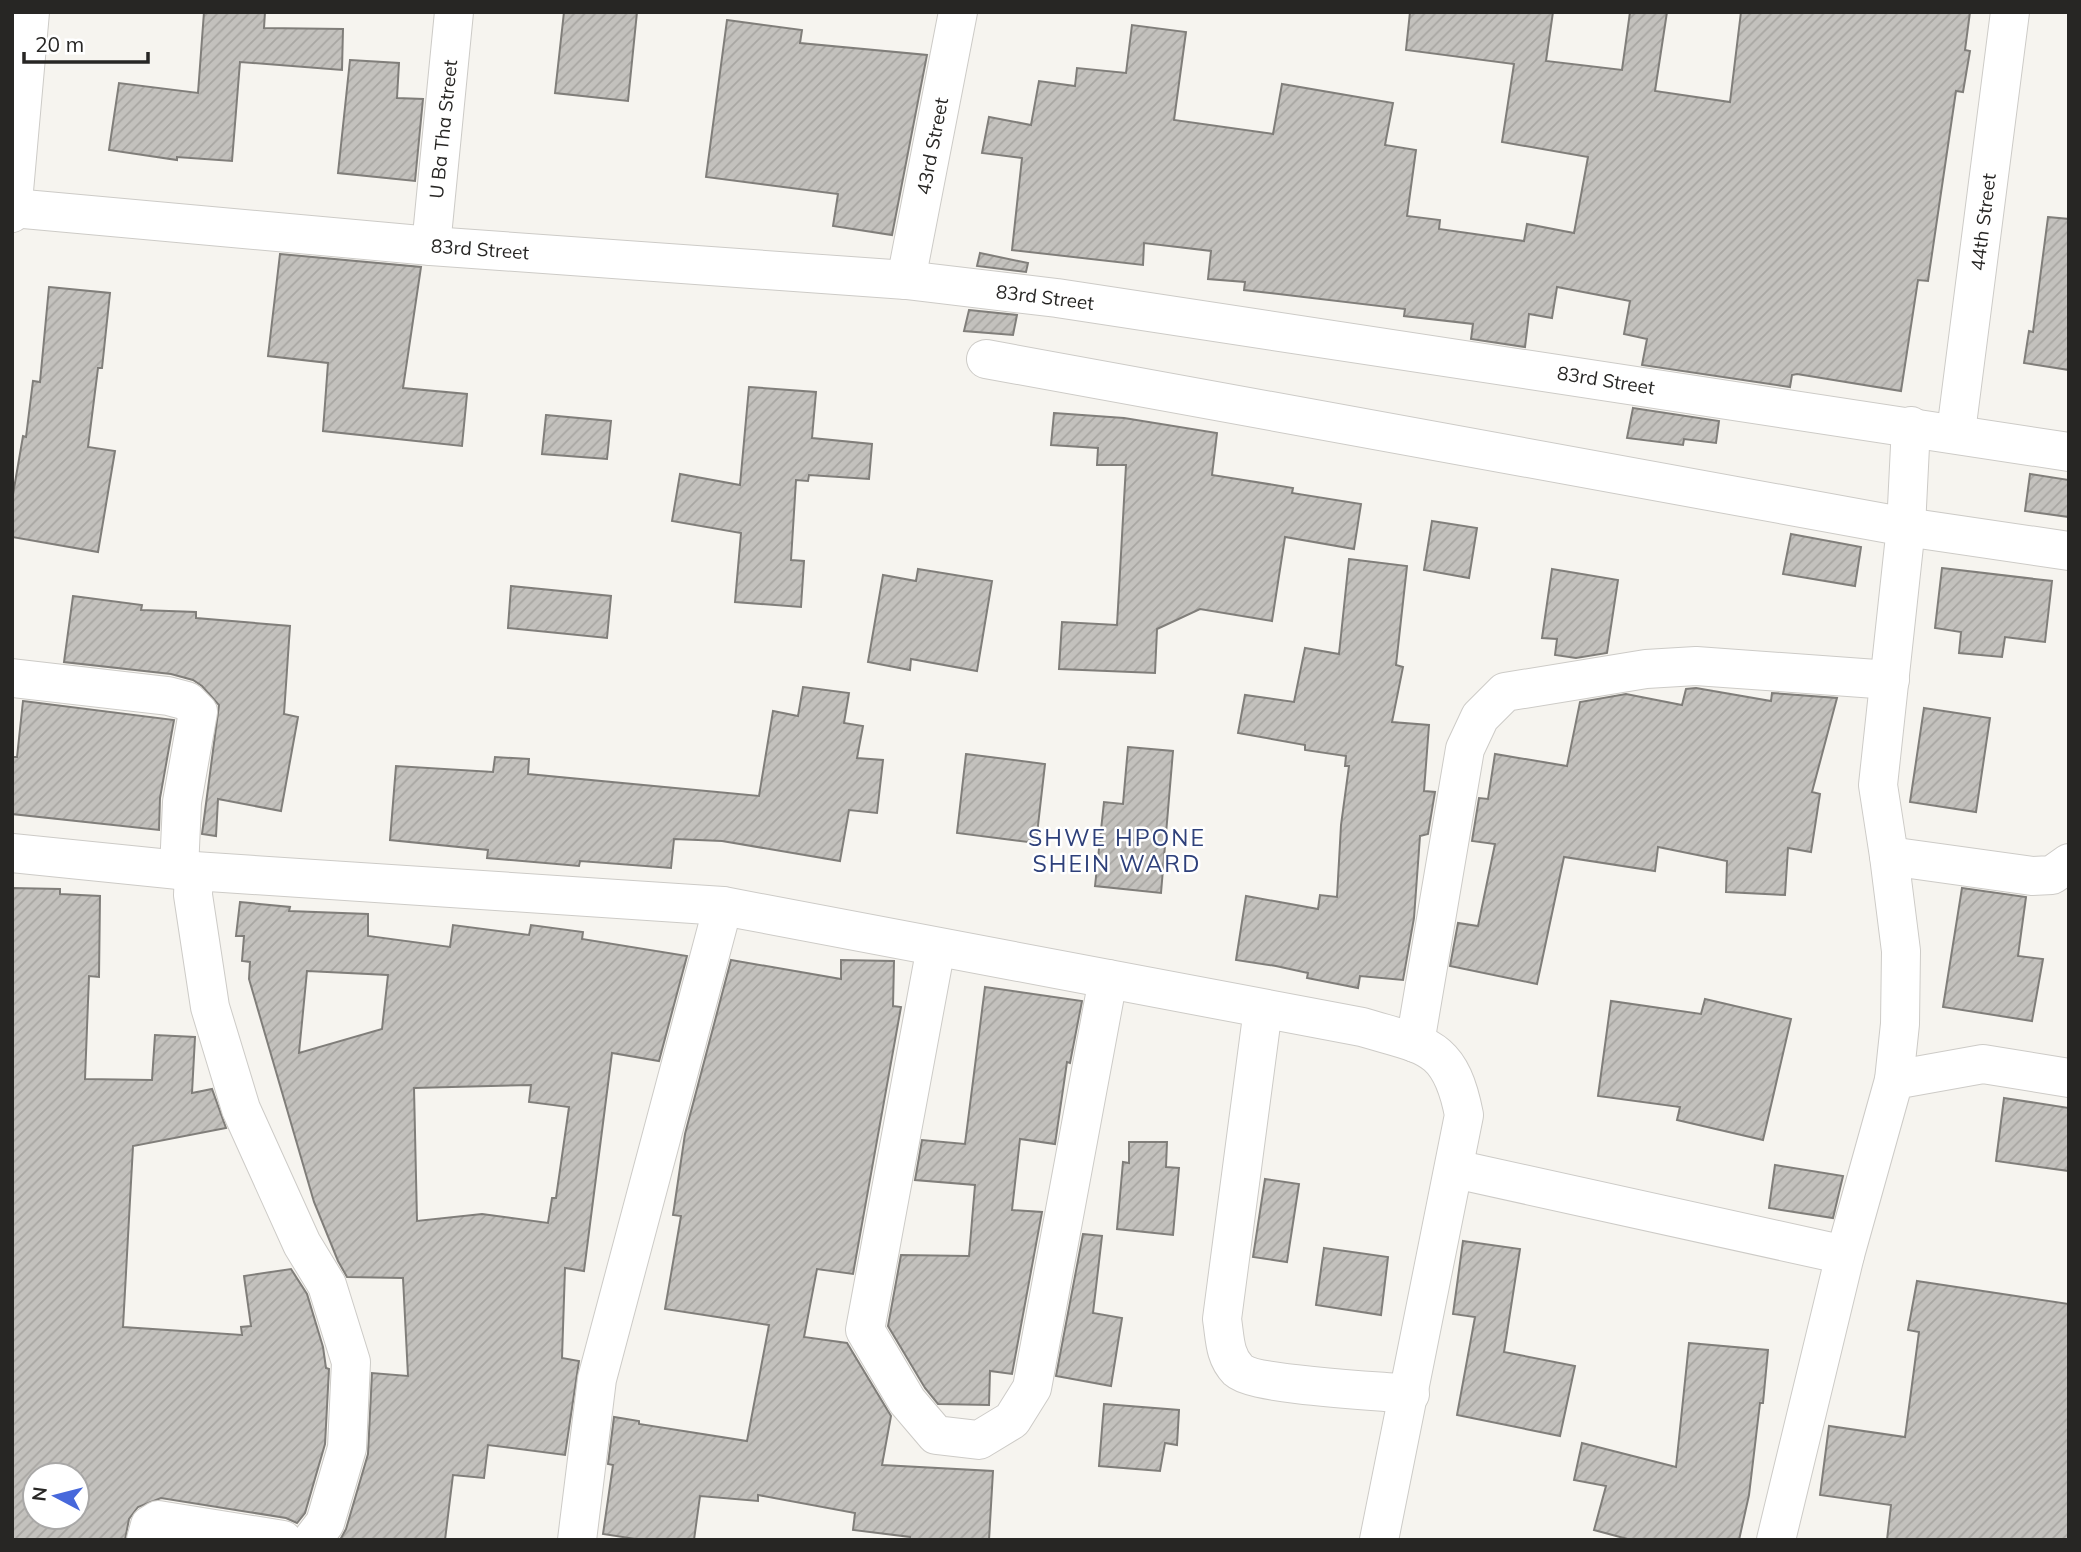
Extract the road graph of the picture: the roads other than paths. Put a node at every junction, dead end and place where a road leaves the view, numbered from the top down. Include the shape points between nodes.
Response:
1 (30, 12) edge
2 (454, 12) edge
3 (958, 12) edge
4 (2010, 12) edge
5 (13, 210) edge
6 (431, 246) junction
7 (906, 280) junction
8 (986, 359) dead end
9 (1910, 426) junction
10 (1956, 432) junction
11 (2069, 452) edge
12 (1906, 527) junction
13 (2069, 551) edge
14 (12, 678) edge
15 (1890, 680) junction
16 (12, 853) edge
17 (1889, 856) junction
18 (2069, 863) edge
19 (186, 871) junction
20 (723, 906) junction
21 (936, 947) junction
22 (1108, 979) junction
23 (1263, 1009) junction
24 (1415, 1043) junction
25 (2069, 1078) edge
26 (1894, 1080) junction
27 (1455, 1169) junction
28 (1845, 1255) junction
29 (1409, 1394) junction
30 (146, 1540) edge
31 (283, 1540) edge
32 (312, 1540) edge
33 (577, 1540) edge
34 (1380, 1540) edge
35 (1776, 1540) edge

1 - 5 street
2 - 6 street, U Ba Tha Street
3 - 7 street, 43rd Street
4 - 10 street, 44th Street
5 - 6 street, 83rd Street
6 - 7 street, 83rd Street
7 - 9 street, 83rd Street via 1057,298
8 - 12 street
9 - 10 street, 83rd Street
9 - 12 street
10 - 11 street, 83rd Street
12 - 13 street
12 - 15 street
14 - 19 street via 168,696 187,701 198,712 184,792
15 - 17 street via 1878,785
15 - 24 street via 1696,666 1646,669 1505,692 1480,717 1465,749
16 - 19 street
17 - 18 street via 2032,876 2052,875
17 - 26 street via 1901,951
19 - 20 street
19 - 32 street via 210,1007 241,1109 302,1244 327,1285 351,1362 347,1448 325,1523
20 - 21 street
20 - 33 street via 597,1379
21 - 22 street
21 - 22 street via 865,1330 907,1401 936,1435 979,1440 1012,1420 1032,1388
22 - 23 street
23 - 24 street via 1362,1027
23 - 29 street via 1222,1319 1228,1358 1240,1372 1274,1380
24 - 27 street via 1428,1047 1448,1064 1459,1090 1464,1115
25 - 26 street via 1983,1064
26 - 28 street
27 - 28 street
27 - 29 street
28 - 35 street
29 - 34 street
30 - 31 street via 150,1525 158,1520

